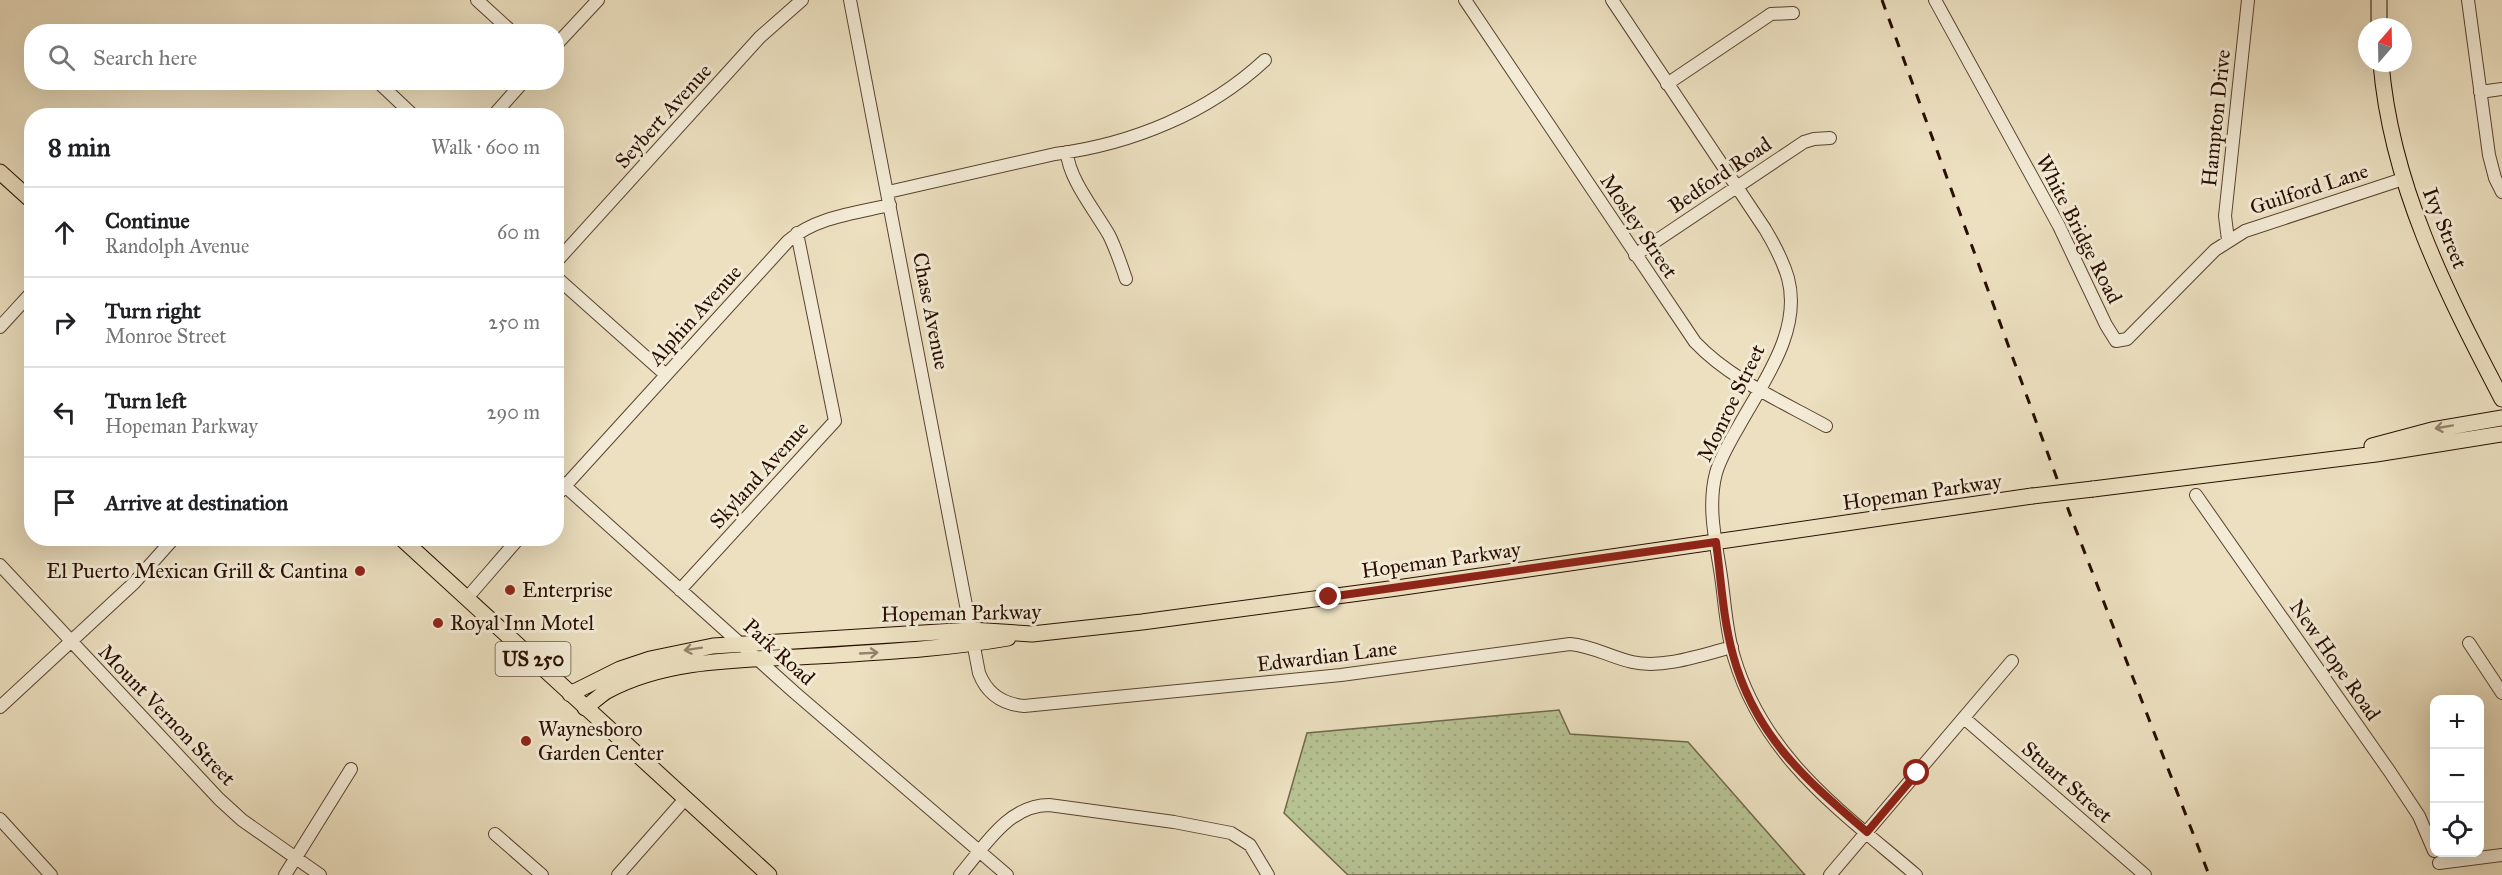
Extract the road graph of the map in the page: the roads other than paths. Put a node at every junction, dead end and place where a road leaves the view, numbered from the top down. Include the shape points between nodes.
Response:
1 (477, 0) edge
2 (598, 0) edge
3 (802, 0) edge
4 (850, 0) edge
5 (1465, 0) edge
6 (1612, 0) edge
7 (1935, 0) edge
8 (2248, 0) edge
9 (2379, 0) edge
10 (2468, 0) edge
11 (1793, 13) dead end
12 (2379, 18) edge
13 (503, 24) edge
14 (564, 36) edge
15 (1265, 60) dead end
16 (2382, 72) edge
17 (1667, 84) junction
18 (2502, 89) edge
19 (386, 90) edge
20 (516, 90) edge
21 (2480, 92) junction
22 (406, 108) edge
23 (500, 108) edge
24 (1830, 138) dead end
25 (1067, 152) junction
26 (0, 172) edge
27 (2403, 179) junction
28 (1736, 188) junction
29 (2502, 192) edge
30 (24, 194) edge
31 (889, 199) junction
32 (797, 233) junction
33 (2228, 240) junction
34 (564, 253) edge
35 (1635, 255) junction
36 (1126, 279) dead end
37 (564, 284) edge
38 (24, 301) edge
39 (0, 327) edge
40 (666, 375) junction
41 (1759, 389) junction
42 (2502, 399) edge
43 (2502, 418) edge
44 (1826, 426) dead end
45 (2502, 434) edge
46 (2323, 459) junction
47 (564, 479) edge
48 (564, 485) edge
49 (2196, 495) dead end
50 (1716, 542) junction
51 (167, 546) edge
52 (410, 546) edge
53 (512, 546) edge
54 (0, 565) edge
55 (680, 590) junction
56 (467, 598) junction
57 (973, 637) junction
58 (71, 642) junction
59 (2469, 643) dead end
60 (741, 644) junction
61 (1732, 647) junction
62 (757, 658) junction
63 (2012, 661) dead end
64 (2502, 693) edge
65 (570, 694) junction
66 (0, 707) edge
67 (585, 708) junction
68 (1964, 718) junction
69 (351, 769) dead end
70 (685, 799) junction
71 (0, 819) edge
72 (1867, 832) junction
73 (495, 834) dead end
74 (980, 852) junction
75 (2502, 855) edge
76 (297, 858) junction
77 (2437, 860) edge
78 (51, 875) edge
79 (285, 875) edge
80 (320, 875) edge
81 (542, 875) edge
82 (618, 875) edge
83 (769, 875) edge
84 (960, 875) edge
85 (1007, 875) edge
86 (1268, 875) edge
87 (1830, 875) edge
88 (1916, 875) edge
89 (2145, 875) edge

1 - 13 street
2 - 14 street
3 - 34 street, Seybert Avenue via 760,37
4 - 31 street, Chase Avenue
5 - 35 street, Mosley Street
6 - 17 street, Monroe Street
7 - 33 street, White Bridge Road via 2054,217 2116,341 2127,339
8 - 33 street, Hampton Drive via 2225,216
9 - 12 main road
10 - 21 street
11 - 17 street via 1771,14
15 - 25 street, Alphin Avenue via 1231,87 1174,120 1132,136
16 - 27 main road, Ivy Street
17 - 28 street, Monroe Street
18 - 21 street
19 - 22 street
20 - 23 street
21 - 29 street via 2489,155
24 - 28 street, Bedford Road via 1804,142
25 - 31 street, Alphin Avenue
25 - 36 street via 1068,163 1110,237
26 - 30 main road
27 - 33 street, Guilford Lane via 2263,224
27 - 42 main road, Ivy Street via 2429,251
28 - 35 street, Bedford Road
28 - 41 street, Monroe Street via 1773,244 1790,288 1788,328
31 - 32 street, Alphin Avenue via 818,222
31 - 57 street, Chase Avenue
32 - 40 street, Alphin Avenue
32 - 55 street, Skyland Avenue via 835,421
35 - 41 street, Mosley Street via 1695,342 1716,362
37 - 40 street
38 - 39 street
40 - 47 street, Alphin Avenue
41 - 44 street, Mosley Street
41 - 50 street, Monroe Street via 1716,474 1712,499
43 -> 46 main road, Hopeman Parkway via 2432,429
45 - 46 main road, Hopeman Parkway
46 - 50 main road, Hopeman Parkway, bridge
48 - 55 street, Park Road
49 - 77 street, New Hope Road via 2390,772 2419,816
50 - 57 main road, Hopeman Parkway via 1142,622
50 - 61 street, Monroe Street
51 - 58 street
52 - 56 main road, US 250
53 - 56 street
54 - 58 street, Mount Vernon Street
55 - 60 street, Park Road
56 - 65 main road, US 250
57 - 60 main road, Hopeman Parkway
57 - 61 street, Edwardian Lane via 979,673 986,687 1003,702 1024,706 1341,675 1570,644 1590,646 1647,664
62 -> 57 main road via 889,652
58 - 66 street
58 - 76 street, Mount Vernon Street via 219,799
59 - 64 street
60 - 62 street, Park Road
60 -> 65 main road, Hopeman Parkway via 650,658
61 - 72 street, Monroe Street via 1744,688 1783,754 1816,789
62 - 67 main road via 717,661 657,674 605,692
62 - 74 street, Park Road
63 - 68 street
65 - 67 main road, US 250
67 - 70 main road, US 250
68 - 72 street
68 - 89 street, Stuart Street
69 - 76 street
70 - 82 street
70 - 83 main road, US 250
71 - 78 street
72 - 87 street
72 - 88 street, Monroe Street
73 - 81 street
74 - 84 street
74 - 85 street, Park Road
74 - 86 street via 1017,813 1039,805 1062,806 1213,829 1241,838 1257,853
75 - 77 street
76 - 79 street
76 - 80 street, Mount Vernon Street

